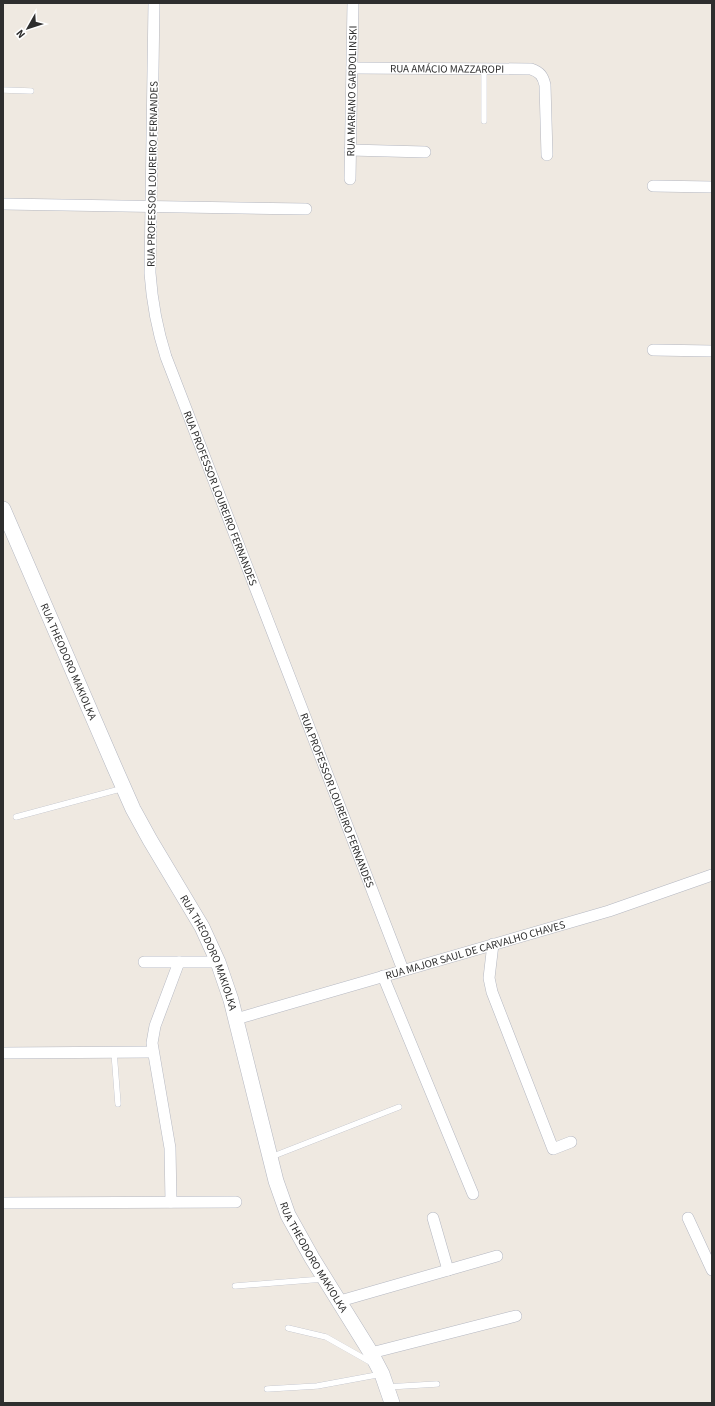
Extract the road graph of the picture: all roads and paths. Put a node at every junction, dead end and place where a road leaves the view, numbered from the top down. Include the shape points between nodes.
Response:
1 (154, 3) edge
2 (353, 3) edge
3 (352, 68) junction
4 (484, 69) junction
5 (3, 90) edge
6 (30, 91) dead end
7 (484, 121) dead end
8 (350, 150) junction
9 (425, 152) dead end
10 (547, 155) dead end
11 (350, 179) dead end
12 (653, 186) dead end
13 (712, 187) edge
14 (3, 204) edge
15 (151, 206) junction
16 (306, 209) dead end
17 (653, 350) dead end
18 (712, 351) edge
19 (3, 509) edge
20 (124, 788) junction
21 (16, 817) dead end
22 (712, 875) edge
23 (493, 944) junction
24 (144, 962) dead end
25 (179, 962) junction
26 (218, 962) junction
27 (404, 970) junction
28 (383, 976) junction
29 (236, 1019) junction
30 (3, 1052) edge
31 (114, 1052) junction
32 (152, 1052) junction
33 (118, 1104) dead end
34 (399, 1107) dead end
35 (571, 1142) dead end
36 (270, 1157) junction
37 (473, 1194) dead end
38 (171, 1202) junction
39 (236, 1202) dead end
40 (3, 1203) edge
41 (433, 1218) dead end
42 (688, 1218) dead end
43 (497, 1256) dead end
44 (448, 1270) junction
45 (712, 1270) edge
46 (325, 1279) junction
47 (235, 1286) dead end
48 (340, 1301) junction
49 (516, 1316) dead end
50 (288, 1328) dead end
51 (371, 1353) junction
52 (382, 1376) junction
53 (437, 1384) dead end
54 (267, 1389) dead end
55 (392, 1403) edge

1 - 15 street, RUA PROFESSOR LOUREIRO FERNANDES
2 - 3 street, RUA MARIANO GARDOLINSKI
3 - 4 street, RUA AMÁCIO MAZZAROPI
3 - 8 street, RUA MARIANO GARDOLINSKI
4 - 7 lane
4 - 10 street, RUA AMÁCIO MAZZAROPI via 531,69 541,74 545,85
5 - 6 lane
8 - 9 street
8 - 11 street, RUA MARIANO GARDOLINSKI
12 - 13 street
14 - 15 street
15 - 16 street
15 - 27 street, RUA PROFESSOR LOUREIRO FERNANDES via 150,273 160,339
17 - 18 street
19 - 20 main road, RUA THEODORO MAKIOLKA
20 - 21 lane
20 - 26 main road, RUA THEODORO MAKIOLKA via 141,824 202,927
22 - 23 street, RUA MAJOR SAUL DE CARVALHO CHAVES via 609,910
23 - 27 street, RUA MAJOR SAUL DE CARVALHO CHAVES
23 - 35 street via 489,978 492,992 553,1149
24 - 25 street
25 - 26 street
25 - 32 street via 155,1026
26 - 29 main road, RUA THEODORO MAKIOLKA
27 - 28 street, RUA MAJOR SAUL DE CARVALHO CHAVES
28 - 29 street, RUA MAJOR SAUL DE CARVALHO CHAVES
28 - 37 street
29 - 36 main road, RUA THEODORO MAKIOLKA
30 - 31 street
31 - 32 street
31 - 33 lane
32 - 38 street via 170,1148
34 - 36 lane
36 - 46 main road, RUA THEODORO MAKIOLKA via 288,1215
38 - 39 street
38 - 40 street
41 - 44 street
42 - 45 street
43 - 44 street
44 - 48 street
46 - 47 lane
46 - 48 main road, RUA THEODORO MAKIOLKA
48 - 51 main road, RUA THEODORO MAKIOLKA
49 - 51 street
50 - 52 lane via 326,1337
51 - 52 main road, RUA THEODORO MAKIOLKA
52 - 53 lane
52 - 54 lane via 317,1386
52 - 55 main road, RUA THEODORO MAKIOLKA

